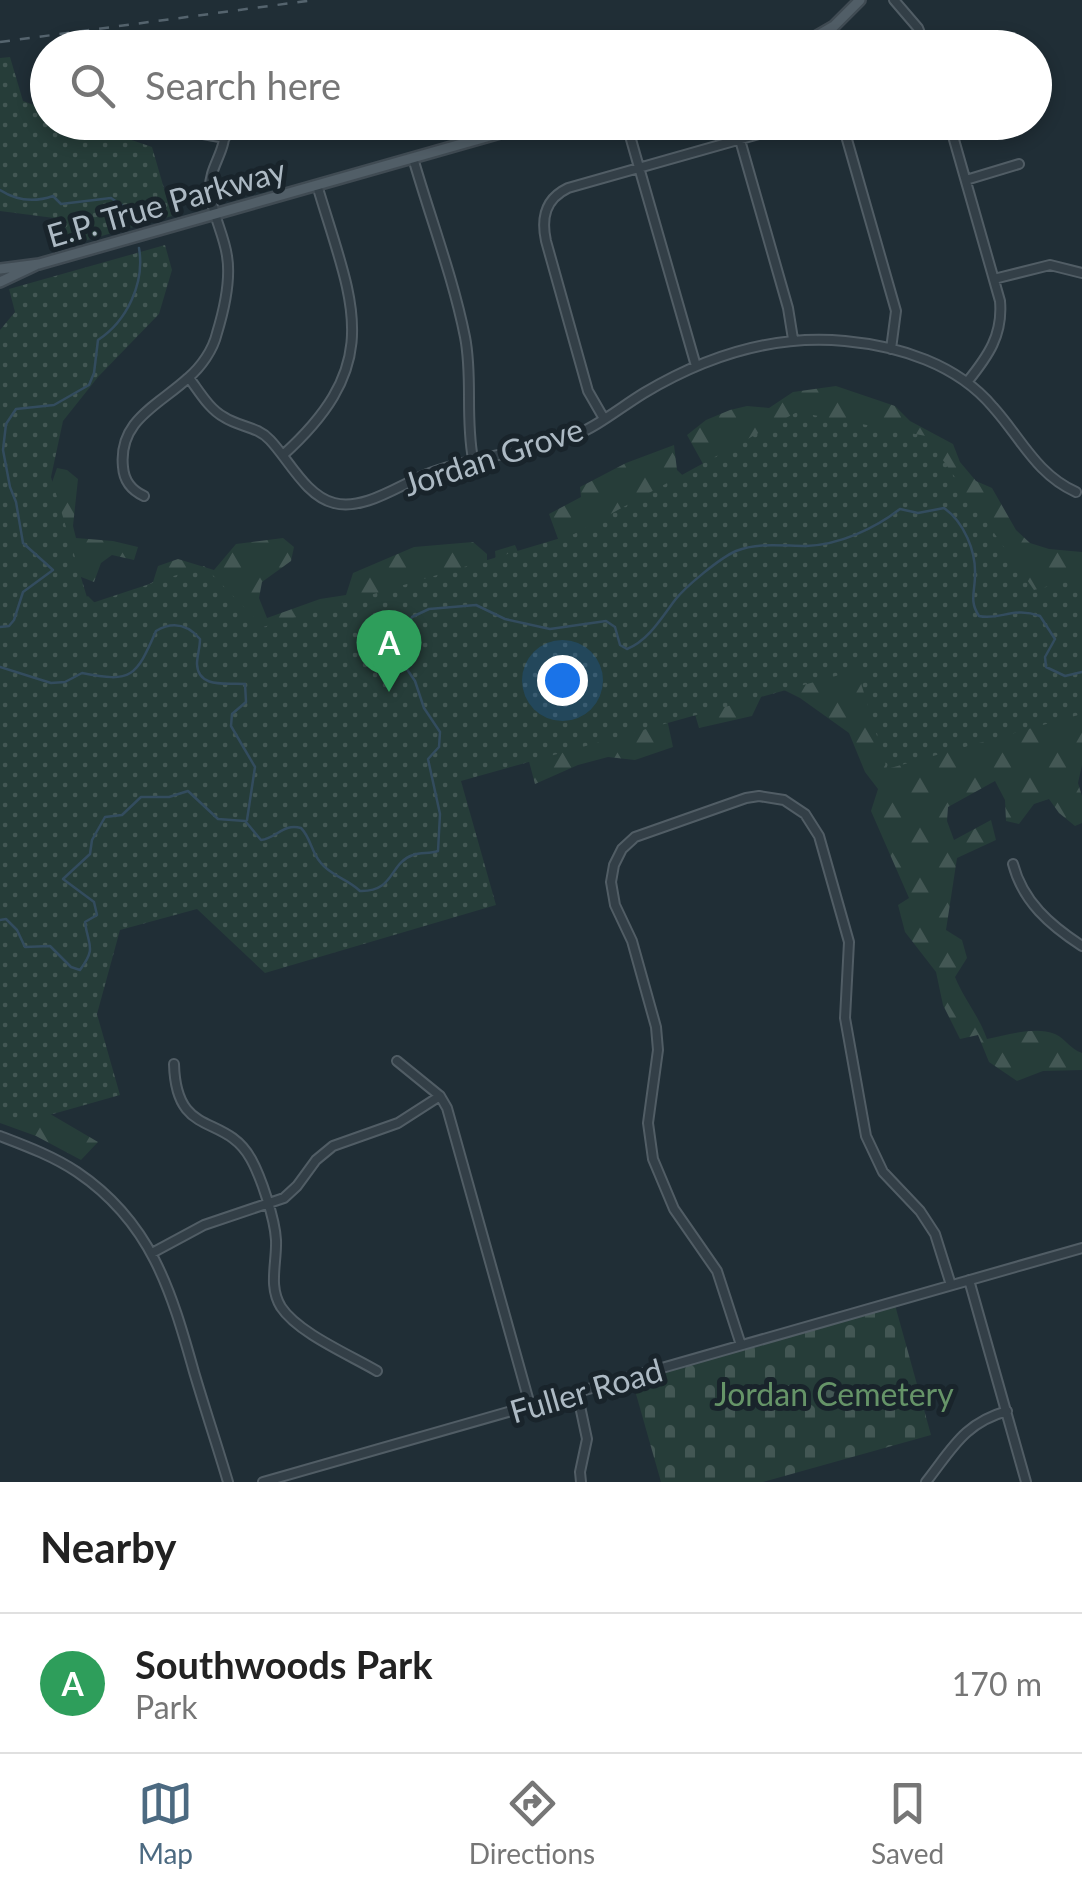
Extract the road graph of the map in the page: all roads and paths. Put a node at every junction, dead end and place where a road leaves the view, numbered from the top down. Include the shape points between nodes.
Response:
1 (860, 0) edge
2 (894, 0) edge
3 (827, 30) edge
4 (919, 30) edge
5 (224, 140) edge
6 (476, 140) edge
7 (631, 140) edge
8 (740, 140) joint
9 (847, 140) edge
10 (954, 140) edge
11 (413, 158) junction
12 (1019, 164) dead end
13 (638, 168) junction
14 (966, 180) junction
15 (317, 186) junction
16 (215, 214) junction
17 (39, 264) junction
18 (0, 269) edge
19 (1082, 273) edge
20 (994, 279) junction
21 (0, 282) edge
22 (793, 339) junction
23 (891, 349) junction
24 (696, 366) junction
25 (189, 378) junction
26 (968, 381) junction
27 (604, 418) junction
28 (282, 455) junction
29 (473, 460) junction
30 (1076, 492) dead end
31 (144, 496) dead end
32 (1014, 864) dead end
33 (1082, 946) edge
34 (398, 1061) dead end
35 (174, 1064) dead end
36 (440, 1096) junction
37 (0, 1136) edge
38 (266, 1204) junction
39 (1082, 1248) edge
40 (152, 1253) junction
41 (969, 1280) junction
42 (950, 1285) junction
43 (742, 1345) junction
44 (377, 1371) dead end
45 (577, 1392) junction
46 (530, 1405) junction
47 (1007, 1411) junction
48 (228, 1482) edge
49 (263, 1482) edge
50 (581, 1482) edge
51 (926, 1482) edge
52 (1026, 1482) edge

1 - 3 main road
2 - 4 street
5 - 16 street via 210,184
6 - 11 main road, E.P. True Parkway
7 - 13 street
8 - 13 street
8 - 22 street
9 - 23 street via 896,311
10 - 14 street
11 - 15 main road, E.P. True Parkway
11 - 29 street via 464,333
12 - 14 street
13 - 24 street
13 - 27 street via 568,188 548,204 543,226 588,391
14 - 20 street
15 - 16 main road, E.P. True Parkway
15 - 28 street via 349,293 352,340 334,399
16 - 17 main road, E.P. True Parkway
16 - 25 street via 228,258 224,303 213,344
17 - 18 main road
17 - 21 main road
19 - 20 street via 1050,265
20 - 26 street via 999,329
22 - 23 street, Jordan Grove
22 - 24 street, Jordan Grove
23 - 26 street, Jordan Grove
24 - 27 street, Jordan Grove
25 - 28 street, Jordan Grove via 214,410 261,432
25 - 31 street via 145,410 128,432 124,477
26 - 30 street, Jordan Grove via 1039,467
27 - 29 street, Jordan Grove via 578,435
28 - 29 street, Jordan Grove via 311,489 341,504
32 - 33 street via 1030,901
34 - 36 street
35 - 38 street via 182,1106 246,1152
36 - 38 street via 398,1124 333,1146 291,1192
36 - 46 street
37 - 40 street via 89,1181
38 - 40 street via 204,1224
38 - 44 street via 275,1232 274,1290 282,1309
39 - 41 street, Fuller Road
40 - 48 street via 175,1305
41 - 42 street, Fuller Road
41 - 47 street
42 - 43 street, Fuller Road
42 - 43 street via 935,1234 884,1172 866,1136 845,1018 849,942 819,836 801,811 758,796 635,837 622,849 611,882 656,1026 648,1123 653,1159 674,1209 717,1271
43 - 45 street, Fuller Road
45 - 46 street, Fuller Road
45 - 50 street via 587,1439
46 - 49 street, Fuller Road
47 - 51 street via 972,1426
47 - 52 street

